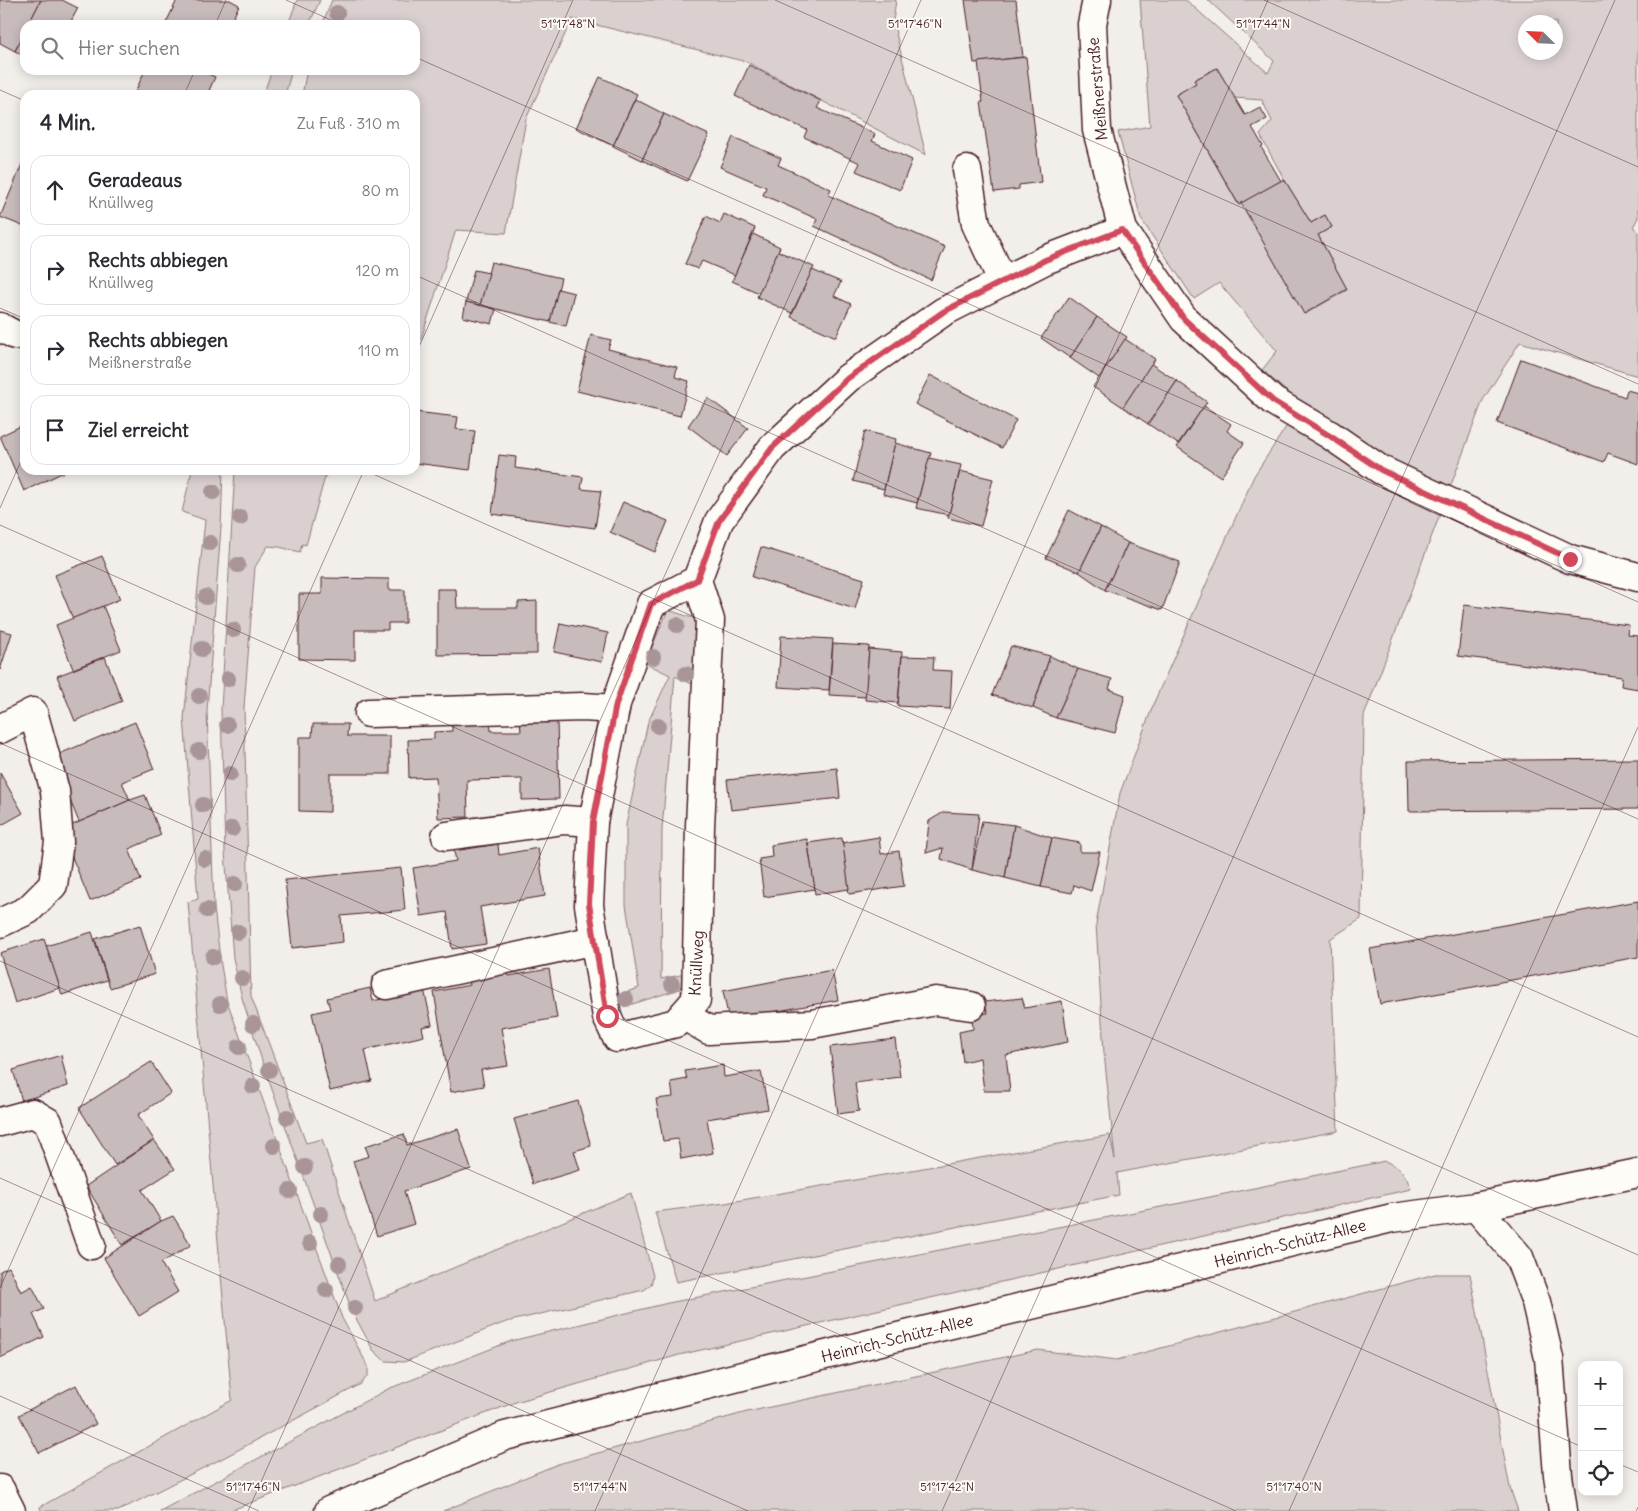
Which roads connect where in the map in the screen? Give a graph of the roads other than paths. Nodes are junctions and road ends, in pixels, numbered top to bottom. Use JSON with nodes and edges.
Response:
{"nodes":[{"id":1,"x":1096,"y":0,"type":"edge"},
{"id":2,"x":967,"y":170,"type":"dead end"},
{"id":3,"x":1122,"y":230,"type":"junction"},
{"id":4,"x":1003,"y":282,"type":"junction"},
{"id":5,"x":1638,"y":577,"type":"edge"},
{"id":6,"x":697,"y":580,"type":"junction"},
{"id":7,"x":615,"y":709,"type":"junction"},
{"id":8,"x":369,"y":714,"type":"dead end"},
{"id":9,"x":0,"y":729,"type":"edge"},
{"id":10,"x":593,"y":822,"type":"junction"},
{"id":11,"x":446,"y":836,"type":"dead end"},
{"id":12,"x":0,"y":923,"type":"edge"},
{"id":13,"x":595,"y":940,"type":"junction"},
{"id":14,"x":386,"y":985,"type":"dead end"},
{"id":15,"x":971,"y":1006,"type":"dead end"},
{"id":16,"x":683,"y":1016,"type":"junction"},
{"id":17,"x":0,"y":1122,"type":"edge"},
{"id":18,"x":1638,"y":1173,"type":"edge"},
{"id":19,"x":1476,"y":1207,"type":"junction"},
{"id":20,"x":91,"y":1245,"type":"dead end"},
{"id":21,"x":0,"y":1489,"type":"edge"},
{"id":22,"x":11,"y":1511,"type":"edge"},
{"id":23,"x":330,"y":1511,"type":"edge"},
{"id":24,"x":1563,"y":1511,"type":"edge"}],
"edges":[{"from":1,"to":3,"type":"street","name":"Meißnerstraße"},
{"from":2,"to":4,"type":"street"},
{"from":3,"to":4,"type":"street"},
{"from":3,"to":5,"type":"street","name":"Meißnerstraße"},
{"from":4,"to":6,"type":"street"},
{"from":6,"to":7,"type":"street","name":"Knüllweg"},
{"from":6,"to":16,"type":"street","name":"Knüllweg"},
{"from":7,"to":8,"type":"street"},
{"from":7,"to":10,"type":"street","name":"Knüllweg"},
{"from":9,"to":12,"type":"street"},
{"from":10,"to":11,"type":"street"},
{"from":10,"to":13,"type":"street","name":"Knüllweg"},
{"from":13,"to":14,"type":"street"},
{"from":13,"to":16,"type":"street","name":"Knüllweg"},
{"from":15,"to":16,"type":"street"},
{"from":17,"to":20,"type":"street"},
{"from":18,"to":19,"type":"street","name":"Heinrich-Schütz-Allee"},
{"from":19,"to":23,"type":"street","name":"Heinrich-Schütz-Allee"},
{"from":19,"to":24,"type":"street"},
{"from":21,"to":22,"type":"street"}]}
